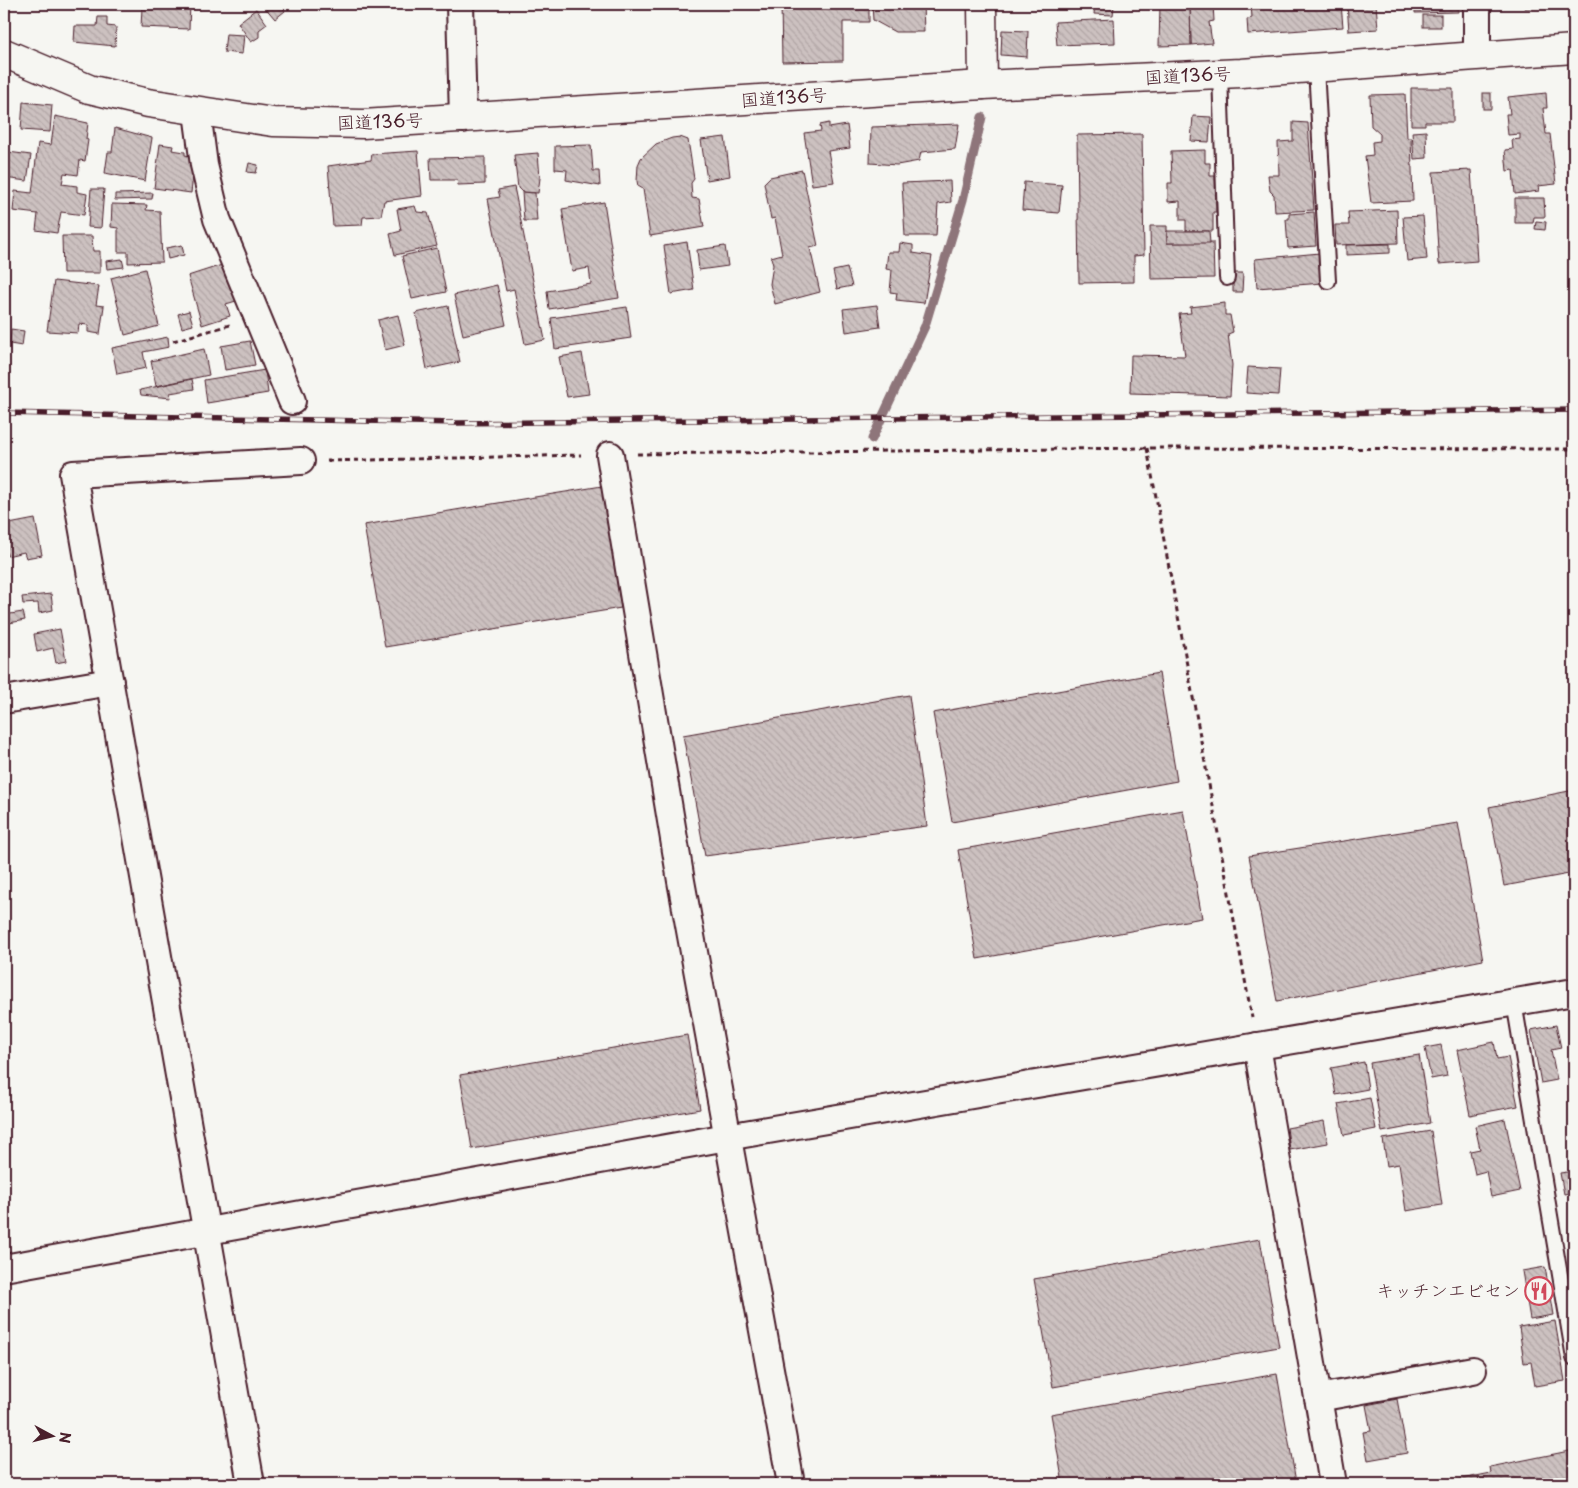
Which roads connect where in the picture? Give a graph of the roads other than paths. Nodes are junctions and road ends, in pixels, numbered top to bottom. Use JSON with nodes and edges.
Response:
{"nodes":[{"id":1,"x":460,"y":4,"type":"edge"},
{"id":2,"x":982,"y":4,"type":"edge"},
{"id":3,"x":1477,"y":4,"type":"edge"},
{"id":4,"x":1574,"y":49,"type":"edge"},
{"id":5,"x":4,"y":53,"type":"edge"},
{"id":6,"x":1477,"y":56,"type":"junction"},
{"id":7,"x":1316,"y":68,"type":"junction"},
{"id":8,"x":1220,"y":74,"type":"junction"},
{"id":9,"x":983,"y":85,"type":"junction"},
{"id":10,"x":197,"y":112,"type":"junction"},
{"id":11,"x":463,"y":119,"type":"junction"},
{"id":12,"x":1227,"y":278,"type":"dead end"},
{"id":13,"x":1328,"y":281,"type":"dead end"},
{"id":14,"x":292,"y":402,"type":"dead end"},
{"id":15,"x":610,"y":455,"type":"road end"},
{"id":16,"x":301,"y":461,"type":"road end"},
{"id":17,"x":110,"y":682,"type":"junction"},
{"id":18,"x":4,"y":700,"type":"edge"},
{"id":19,"x":1574,"y":992,"type":"edge"},
{"id":20,"x":1514,"y":1002,"type":"junction"},
{"id":21,"x":1257,"y":1046,"type":"junction"},
{"id":22,"x":727,"y":1137,"type":"junction"},
{"id":23,"x":207,"y":1232,"type":"junction"},
{"id":24,"x":4,"y":1268,"type":"edge"},
{"id":25,"x":1574,"y":1358,"type":"edge"},
{"id":26,"x":1473,"y":1370,"type":"dead end"},
{"id":27,"x":1318,"y":1398,"type":"junction"},
{"id":28,"x":251,"y":1484,"type":"edge"},
{"id":29,"x":791,"y":1484,"type":"edge"},
{"id":30,"x":1333,"y":1484,"type":"edge"}],
"edges":[{"from":1,"to":11,"type":"street"},
{"from":2,"to":9,"type":"main road"},
{"from":3,"to":6,"type":"street"},
{"from":4,"to":6,"type":"main road","name":"国道136号"},
{"from":5,"to":10,"type":"main road","name":"国道136号"},
{"from":6,"to":7,"type":"main road","name":"国道136号"},
{"from":7,"to":8,"type":"main road","name":"国道136号"},
{"from":7,"to":13,"type":"lane"},
{"from":8,"to":9,"type":"main road","name":"国道136号"},
{"from":8,"to":12,"type":"lane"},
{"from":9,"to":11,"type":"main road","name":"国道136号"},
{"from":10,"to":11,"type":"main road","name":"国道136号"},
{"from":10,"to":14,"type":"street"},
{"from":15,"to":22,"type":"street"},
{"from":16,"to":17,"type":"street"},
{"from":17,"to":18,"type":"street"},
{"from":17,"to":23,"type":"street"},
{"from":19,"to":20,"type":"street"},
{"from":20,"to":21,"type":"street"},
{"from":20,"to":25,"type":"lane"},
{"from":21,"to":22,"type":"street"},
{"from":21,"to":27,"type":"street"},
{"from":22,"to":23,"type":"street"},
{"from":22,"to":29,"type":"street"},
{"from":23,"to":24,"type":"street"},
{"from":23,"to":28,"type":"street"},
{"from":26,"to":27,"type":"street"},
{"from":27,"to":30,"type":"street"}]}
